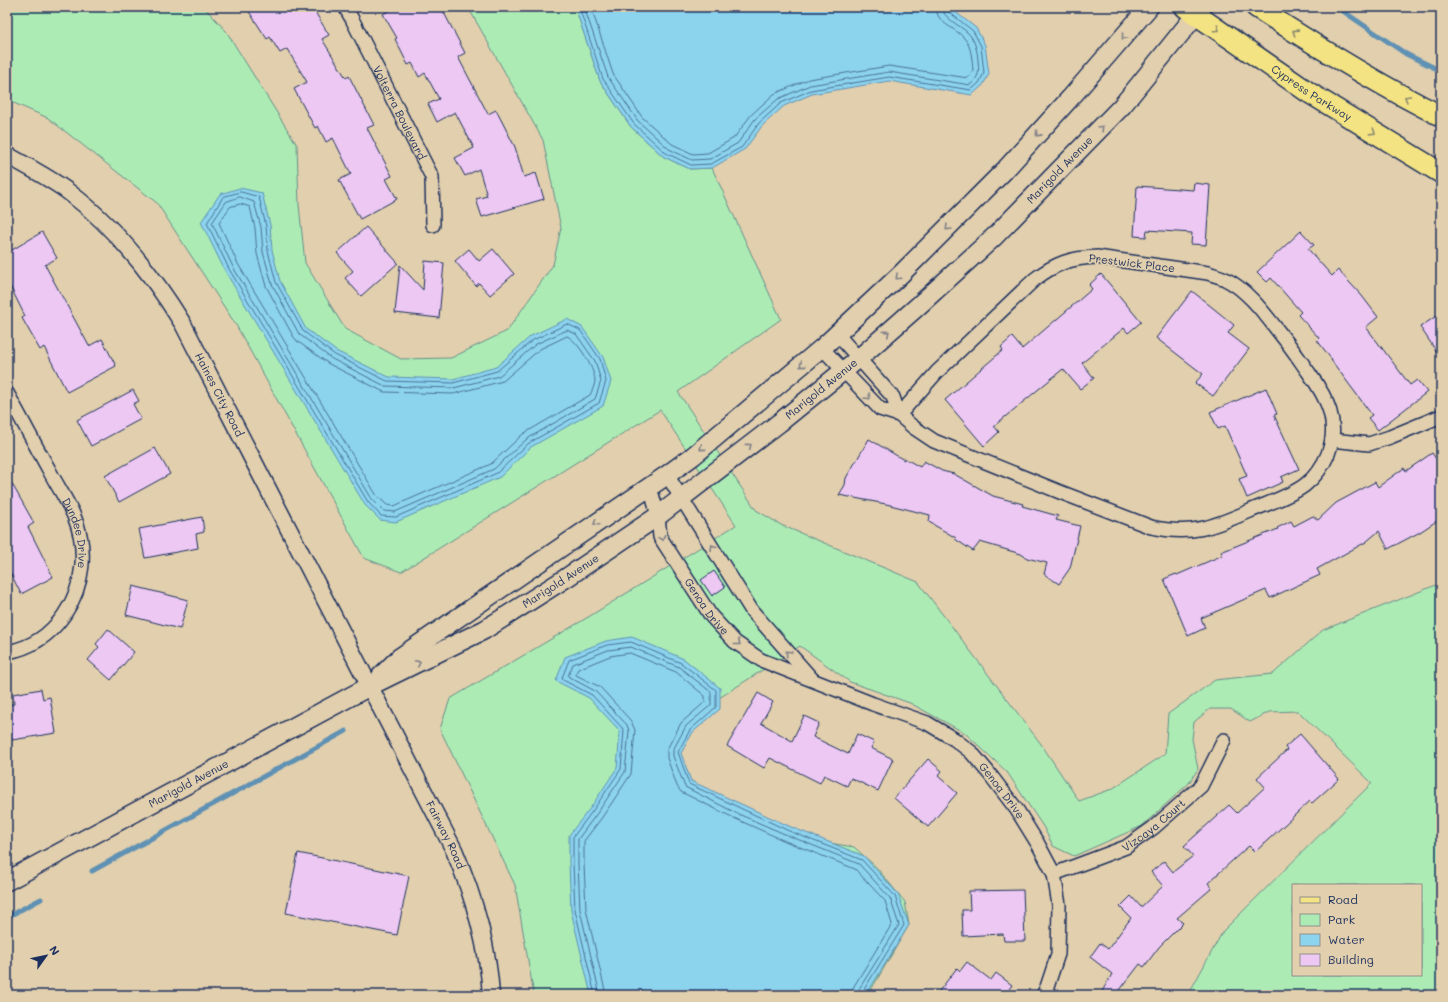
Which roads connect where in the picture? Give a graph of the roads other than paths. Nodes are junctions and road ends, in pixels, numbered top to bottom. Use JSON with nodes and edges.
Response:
{"nodes":[{"id":1,"x":345,"y":7,"type":"edge"},
{"id":2,"x":1149,"y":7,"type":"edge"},
{"id":3,"x":1256,"y":7,"type":"edge"},
{"id":4,"x":1195,"y":10,"type":"edge"},
{"id":5,"x":1441,"y":116,"type":"edge"},
{"id":6,"x":7,"y":155,"type":"edge"},
{"id":7,"x":1441,"y":173,"type":"edge"},
{"id":8,"x":433,"y":225,"type":"dead end"},
{"id":9,"x":837,"y":334,"type":"junction"},
{"id":10,"x":822,"y":348,"type":"junction"},
{"id":11,"x":858,"y":359,"type":"junction"},
{"id":12,"x":843,"y":371,"type":"junction"},
{"id":13,"x":7,"y":393,"type":"edge"},
{"id":14,"x":899,"y":415,"type":"junction"},
{"id":15,"x":1441,"y":416,"type":"edge"},
{"id":16,"x":1332,"y":440,"type":"junction"},
{"id":17,"x":667,"y":475,"type":"junction"},
{"id":18,"x":650,"y":487,"type":"junction"},
{"id":19,"x":682,"y":498,"type":"junction"},
{"id":20,"x":658,"y":516,"type":"junction"},
{"id":21,"x":7,"y":652,"type":"edge"},
{"id":22,"x":815,"y":681,"type":"junction"},
{"id":23,"x":370,"y":686,"type":"junction"},
{"id":24,"x":1224,"y":740,"type":"dead end"},
{"id":25,"x":1054,"y":874,"type":"junction"},
{"id":26,"x":7,"y":881,"type":"edge"},
{"id":27,"x":491,"y":995,"type":"edge"},
{"id":28,"x":1043,"y":995,"type":"edge"}],
"edges":[{"from":1,"to":8,"type":"street","name":"Volterra Boulevard"},
{"from":2,"to":9,"type":"main road","name":"Marigold Avenue","one_way":true},
{"from":5,"to":3,"type":"main road","one_way":true},
{"from":4,"to":7,"type":"main road","name":"Cypress Parkway","one_way":true},
{"from":11,"to":4,"type":"main road","name":"Marigold Avenue","one_way":true},
{"from":6,"to":23,"type":"street","name":"Haines City Road"},
{"from":9,"to":10,"type":"main road","name":"Marigold Avenue"},
{"from":9,"to":11,"type":"street"},
{"from":10,"to":12,"type":"street","name":"Prestwick Place"},
{"from":10,"to":17,"type":"main road","name":"Marigold Avenue","one_way":true},
{"from":11,"to":12,"type":"main road","name":"Marigold Avenue"},
{"from":11,"to":14,"type":"street"},
{"from":12,"to":14,"type":"street","name":"Prestwick Place","one_way":true},
{"from":19,"to":12,"type":"main road","name":"Marigold Avenue","one_way":true},
{"from":13,"to":21,"type":"street","name":"Dundee Drive"},
{"from":14,"to":16,"type":"street","name":"Prestwick Place"},
{"from":14,"to":16,"type":"street","name":"Prestwick Place"},
{"from":15,"to":16,"type":"street"},
{"from":17,"to":18,"type":"main road","name":"Marigold Avenue"},
{"from":17,"to":19,"type":"street","name":"Genoa Drive"},
{"from":18,"to":20,"type":"street","name":"Genoa Drive"},
{"from":18,"to":23,"type":"main road","name":"Marigold Avenue","one_way":true},
{"from":19,"to":20,"type":"main road","name":"Marigold Avenue"},
{"from":22,"to":19,"type":"street","name":"Genoa Drive","one_way":true},
{"from":20,"to":22,"type":"street","name":"Genoa Drive","one_way":true},
{"from":23,"to":20,"type":"main road","name":"Marigold Avenue","one_way":true},
{"from":22,"to":25,"type":"street","name":"Genoa Drive"},
{"from":23,"to":26,"type":"main road","name":"Marigold Avenue"},
{"from":23,"to":27,"type":"street","name":"Fairway Road"},
{"from":24,"to":25,"type":"street","name":"Vizcaya Court"},
{"from":25,"to":28,"type":"street","name":"Genoa Drive"}]}
